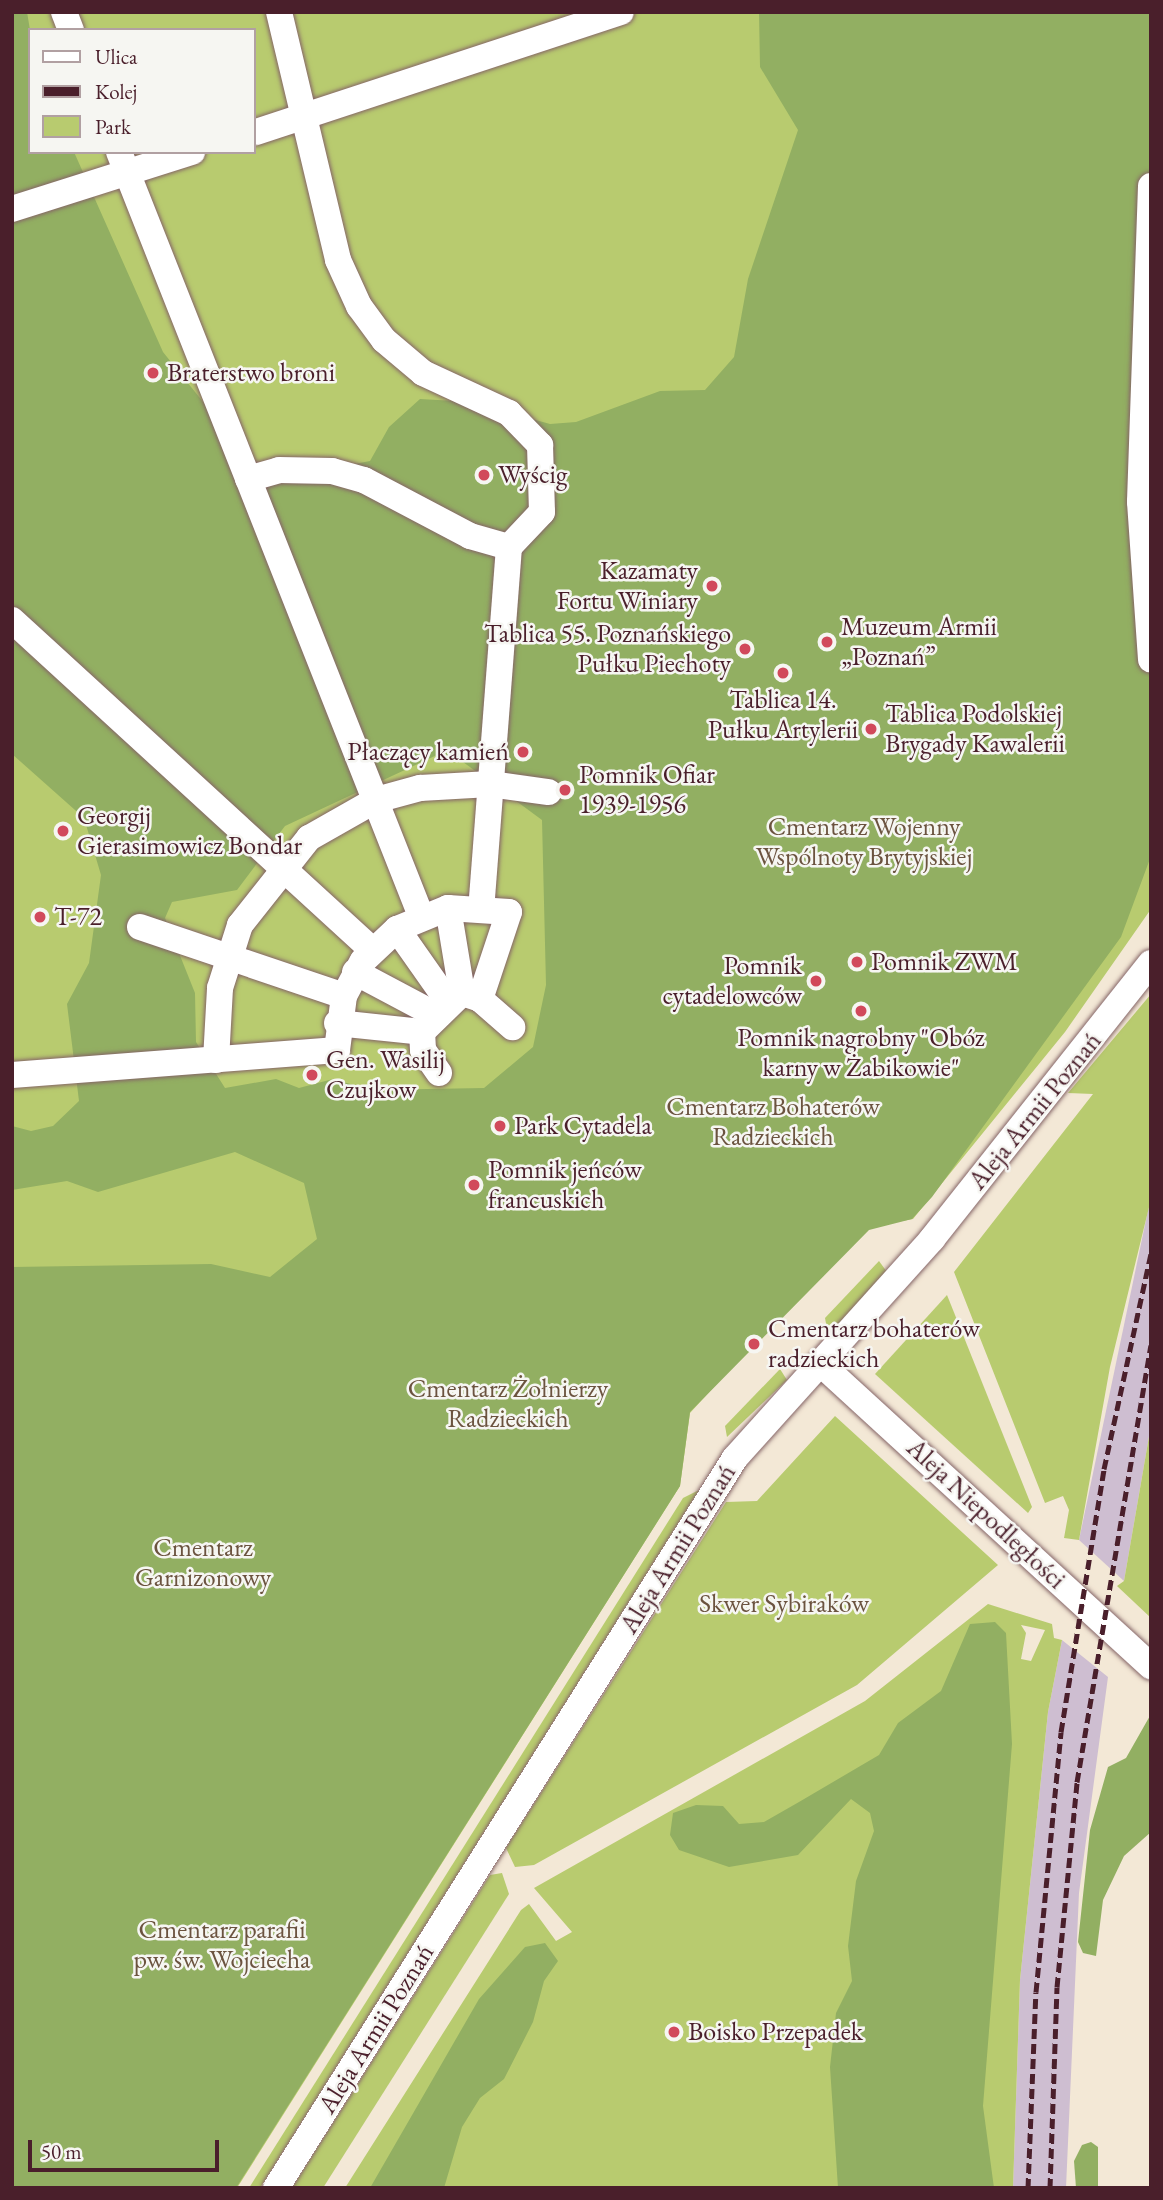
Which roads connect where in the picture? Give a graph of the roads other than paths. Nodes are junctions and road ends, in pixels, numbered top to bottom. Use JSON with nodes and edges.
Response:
{"nodes":[{"id":1,"x":279,"y":12,"type":"edge"},
{"id":2,"x":621,"y":12,"type":"edge"},
{"id":3,"x":300,"y":117,"type":"junction"},
{"id":4,"x":256,"y":132,"type":"dead end"},
{"id":5,"x":178,"y":154,"type":"edge"},
{"id":6,"x":123,"y":162,"type":"edge"},
{"id":7,"x":1151,"y":186,"type":"edge"},
{"id":8,"x":12,"y":209,"type":"edge"},
{"id":9,"x":248,"y":479,"type":"junction"},
{"id":10,"x":509,"y":547,"type":"junction"},
{"id":11,"x":12,"y":620,"type":"edge"},
{"id":12,"x":1151,"y":660,"type":"edge"},
{"id":13,"x":490,"y":784,"type":"junction"},
{"id":14,"x":548,"y":792,"type":"dead end"},
{"id":15,"x":376,"y":800,"type":"junction"},
{"id":16,"x":280,"y":867,"type":"junction"},
{"id":17,"x":481,"y":907,"type":"junction"},
{"id":18,"x":449,"y":908,"type":"junction"},
{"id":19,"x":421,"y":916,"type":"junction"},
{"id":20,"x":140,"y":927,"type":"dead end"},
{"id":21,"x":397,"y":929,"type":"junction"},
{"id":22,"x":372,"y":950,"type":"junction"},
{"id":23,"x":227,"y":956,"type":"junction"},
{"id":24,"x":1151,"y":963,"type":"edge"},
{"id":25,"x":355,"y":972,"type":"junction"},
{"id":26,"x":344,"y":996,"type":"junction"},
{"id":27,"x":449,"y":1008,"type":"junction"},
{"id":28,"x":337,"y":1023,"type":"junction"},
{"id":29,"x":512,"y":1027,"type":"dead end"},
{"id":30,"x":216,"y":1060,"type":"junction"},
{"id":31,"x":439,"y":1073,"type":"dead end"},
{"id":32,"x":12,"y":1075,"type":"edge"},
{"id":33,"x":820,"y":1363,"type":"junction"},
{"id":34,"x":1151,"y":1666,"type":"edge"},
{"id":35,"x":276,"y":2188,"type":"edge"}],
"edges":[{"from":1,"to":3,"type":"street"},
{"from":2,"to":3,"type":"street"},
{"from":3,"to":4,"type":"street"},
{"from":3,"to":10,"type":"street"},
{"from":5,"to":6,"type":"street"},
{"from":6,"to":8,"type":"street"},
{"from":6,"to":9,"type":"street"},
{"from":7,"to":12,"type":"street"},
{"from":9,"to":10,"type":"street"},
{"from":9,"to":15,"type":"street"},
{"from":10,"to":13,"type":"street"},
{"from":11,"to":16,"type":"street"},
{"from":13,"to":14,"type":"street"},
{"from":13,"to":15,"type":"street"},
{"from":13,"to":17,"type":"street"},
{"from":15,"to":16,"type":"street"},
{"from":15,"to":19,"type":"street"},
{"from":16,"to":22,"type":"street"},
{"from":16,"to":23,"type":"street"},
{"from":17,"to":18,"type":"street"},
{"from":17,"to":27,"type":"street"},
{"from":18,"to":19,"type":"street"},
{"from":18,"to":27,"type":"street"},
{"from":19,"to":21,"type":"street"},
{"from":20,"to":23,"type":"street"},
{"from":21,"to":22,"type":"street"},
{"from":21,"to":27,"type":"street"},
{"from":22,"to":25,"type":"street"},
{"from":23,"to":26,"type":"street"},
{"from":23,"to":30,"type":"street"},
{"from":24,"to":33,"type":"street","name":"Aleja Armii Poznań"},
{"from":25,"to":26,"type":"street"},
{"from":25,"to":27,"type":"street"},
{"from":26,"to":28,"type":"street"},
{"from":27,"to":28,"type":"street"},
{"from":27,"to":29,"type":"street"},
{"from":27,"to":31,"type":"street"},
{"from":28,"to":30,"type":"street"},
{"from":30,"to":32,"type":"street"},
{"from":33,"to":34,"type":"street","name":"Aleja Niepodległości"},
{"from":33,"to":35,"type":"street","name":"Aleja Armii Poznań"}]}
